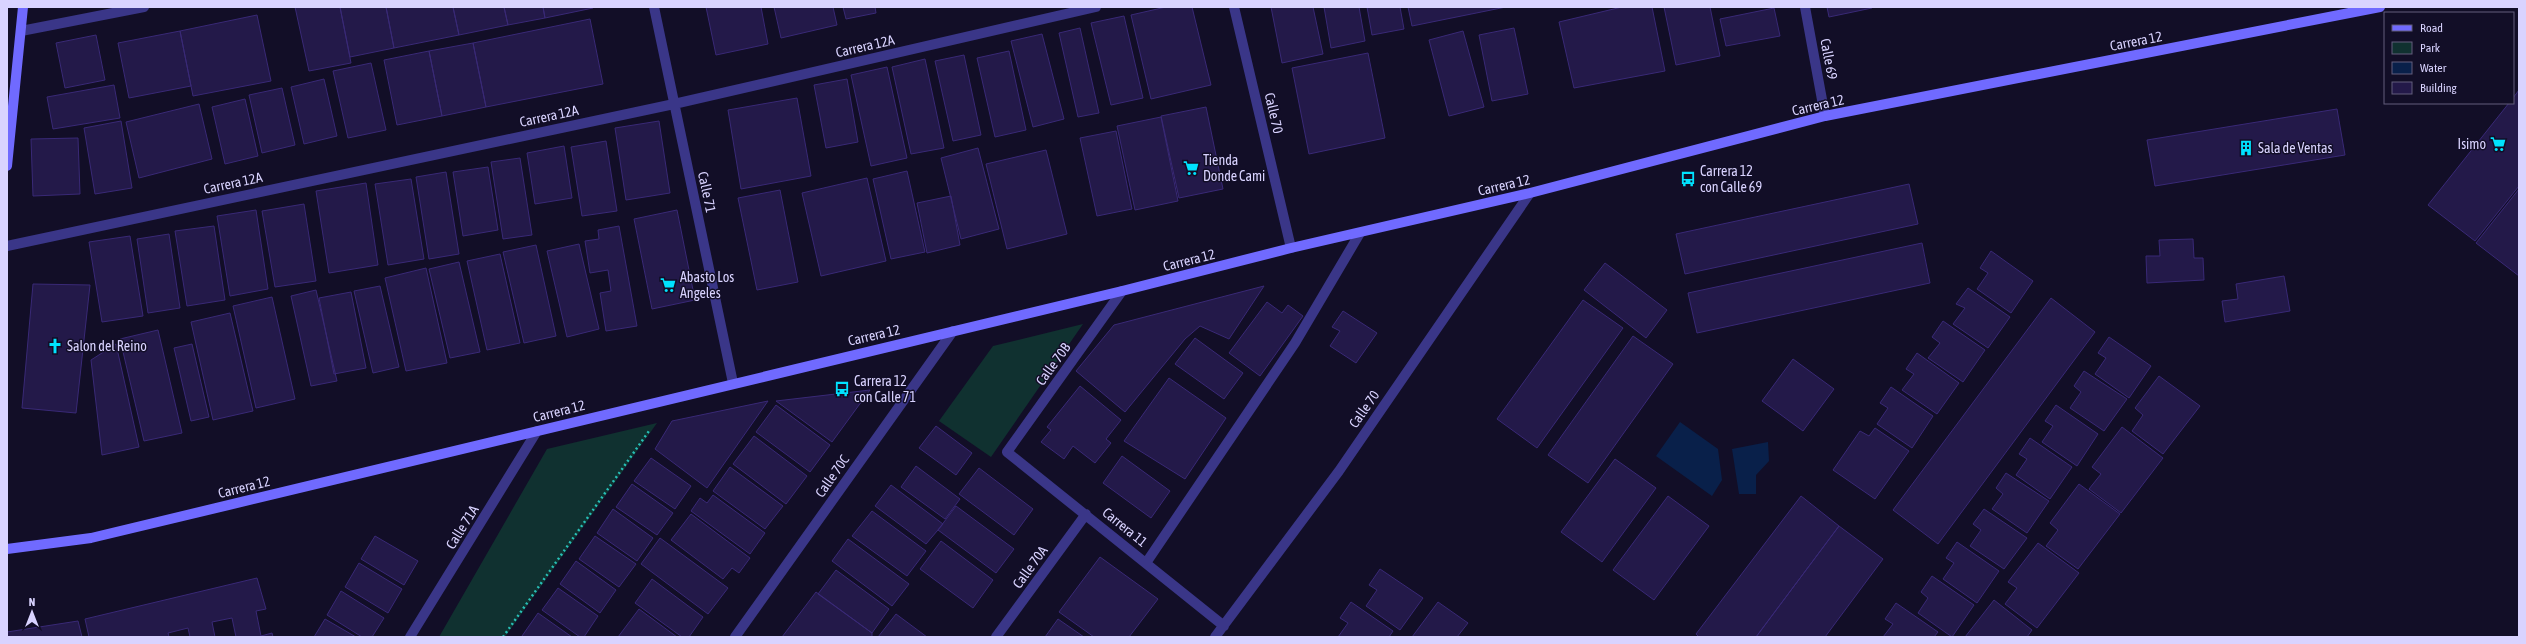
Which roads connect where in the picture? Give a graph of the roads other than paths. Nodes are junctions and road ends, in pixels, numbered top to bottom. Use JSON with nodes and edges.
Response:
{"nodes":[{"id":1,"x":23,"y":7,"type":"edge"},
{"id":2,"x":144,"y":7,"type":"edge"},
{"id":3,"x":654,"y":7,"type":"edge"},
{"id":4,"x":1096,"y":7,"type":"edge"},
{"id":5,"x":1234,"y":7,"type":"edge"},
{"id":6,"x":1805,"y":7,"type":"edge"},
{"id":7,"x":2380,"y":7,"type":"edge"},
{"id":8,"x":21,"y":31,"type":"junction"},
{"id":9,"x":674,"y":104,"type":"junction"},
{"id":10,"x":1825,"y":116,"type":"junction"},
{"id":11,"x":7,"y":164,"type":"edge"},
{"id":12,"x":1530,"y":193,"type":"junction"},
{"id":13,"x":1360,"y":233,"type":"junction"},
{"id":14,"x":7,"y":246,"type":"edge"},
{"id":15,"x":1291,"y":248,"type":"junction"},
{"id":16,"x":1122,"y":291,"type":"junction"},
{"id":17,"x":953,"y":331,"type":"junction"},
{"id":18,"x":733,"y":383,"type":"junction"},
{"id":19,"x":537,"y":431,"type":"junction"},
{"id":20,"x":1007,"y":452,"type":"joint"},
{"id":21,"x":1086,"y":514,"type":"junction"},
{"id":22,"x":7,"y":549,"type":"edge"},
{"id":23,"x":1146,"y":563,"type":"junction"},
{"id":24,"x":1224,"y":626,"type":"junction"},
{"id":25,"x":410,"y":637,"type":"edge"},
{"id":26,"x":735,"y":637,"type":"edge"},
{"id":27,"x":996,"y":637,"type":"edge"},
{"id":28,"x":1215,"y":637,"type":"edge"}],
"edges":[{"from":1,"to":8,"type":"main road"},
{"from":2,"to":8,"type":"street"},
{"from":3,"to":9,"type":"street","name":"Calle 71"},
{"from":4,"to":9,"type":"street","name":"Carrera 12A"},
{"from":5,"to":15,"type":"street","name":"Calle 70"},
{"from":6,"to":10,"type":"street","name":"Calle 69"},
{"from":7,"to":10,"type":"main road","name":"Carrera 12"},
{"from":8,"to":11,"type":"main road"},
{"from":9,"to":14,"type":"street","name":"Carrera 12A"},
{"from":9,"to":18,"type":"street","name":"Calle 71"},
{"from":10,"to":12,"type":"main road","name":"Carrera 12"},
{"from":12,"to":13,"type":"main road","name":"Carrera 12"},
{"from":12,"to":24,"type":"street","name":"Calle 70"},
{"from":13,"to":15,"type":"main road","name":"Carrera 12"},
{"from":13,"to":23,"type":"street"},
{"from":15,"to":16,"type":"main road","name":"Carrera 12"},
{"from":16,"to":17,"type":"main road","name":"Carrera 12"},
{"from":16,"to":20,"type":"street","name":"Calle 70B"},
{"from":17,"to":18,"type":"main road","name":"Carrera 12"},
{"from":17,"to":26,"type":"street","name":"Calle 70C"},
{"from":18,"to":19,"type":"main road","name":"Carrera 12"},
{"from":19,"to":22,"type":"main road","name":"Carrera 12"},
{"from":19,"to":25,"type":"street","name":"Calle 71A"},
{"from":20,"to":21,"type":"street","name":"Carrera 11"},
{"from":21,"to":23,"type":"street","name":"Carrera 11"},
{"from":21,"to":27,"type":"street","name":"Calle 70A"},
{"from":23,"to":24,"type":"street","name":"Carrera 11"},
{"from":24,"to":28,"type":"street","name":"Calle 70"}]}
